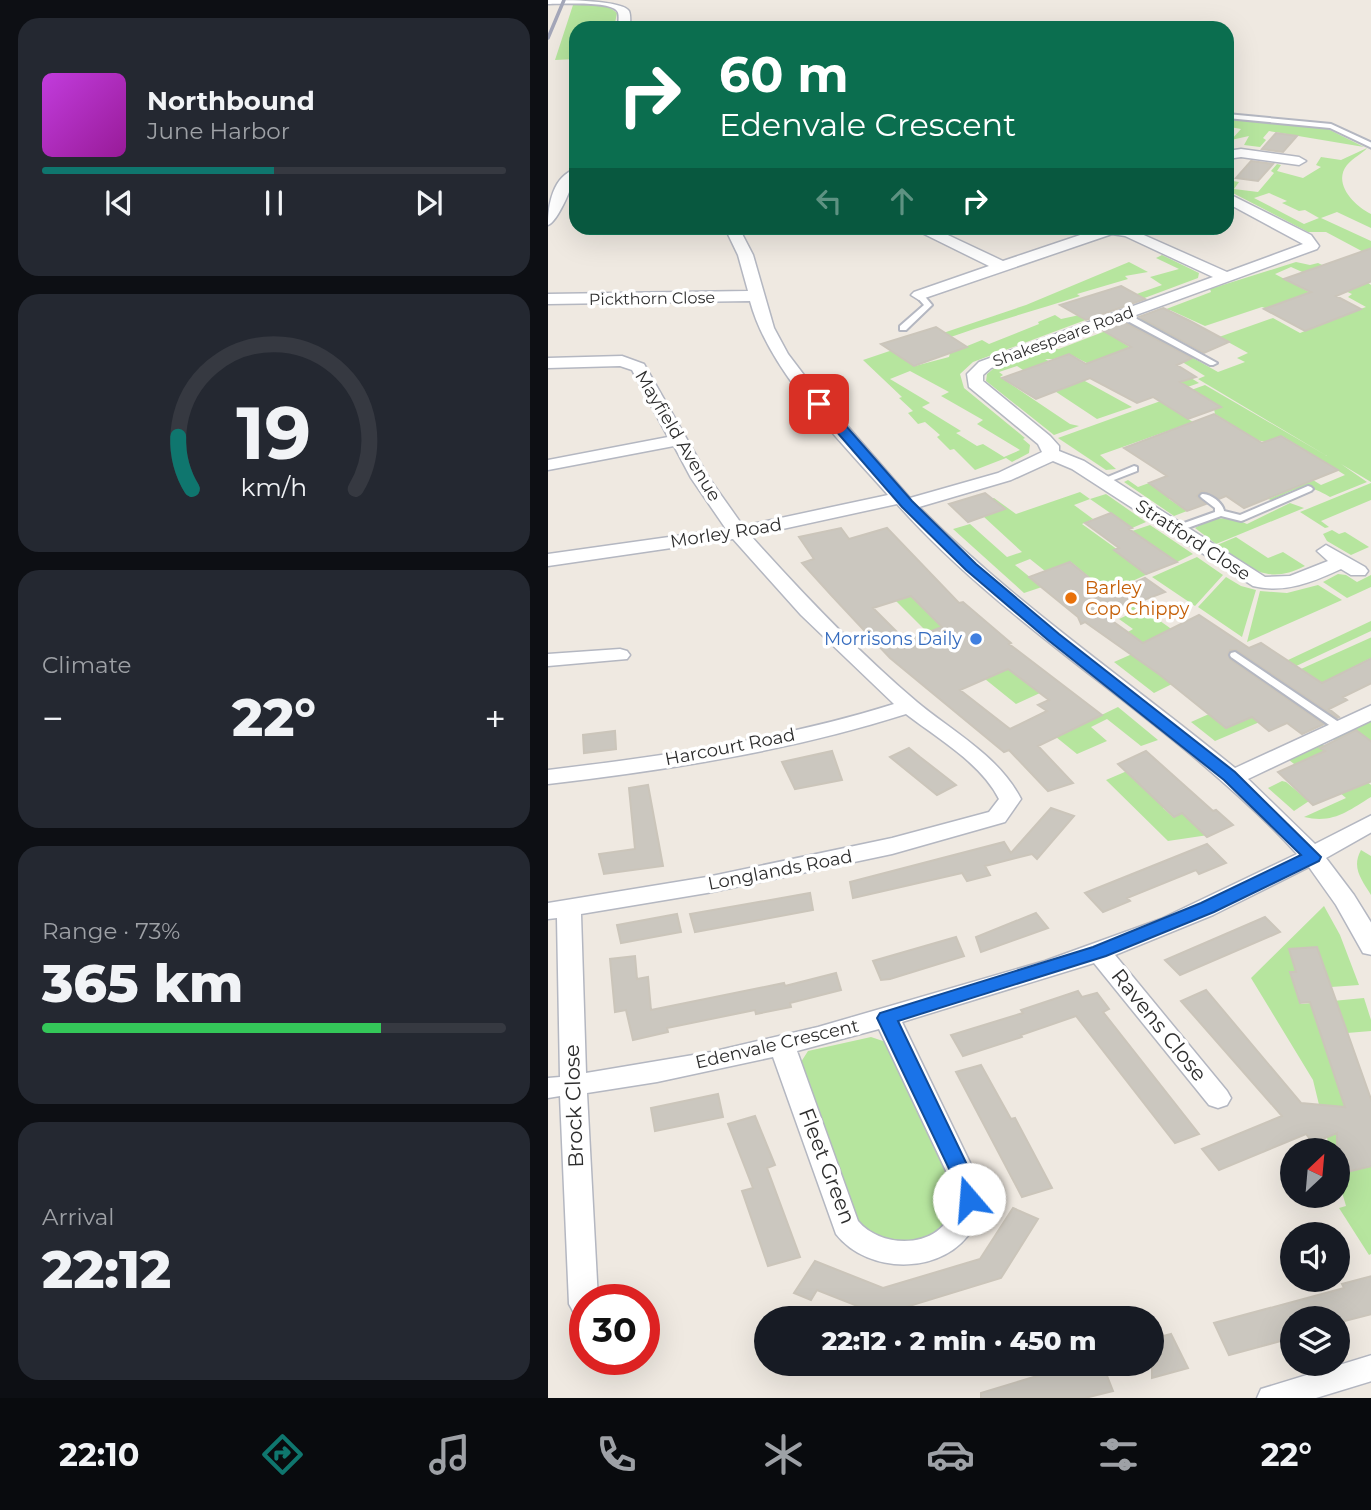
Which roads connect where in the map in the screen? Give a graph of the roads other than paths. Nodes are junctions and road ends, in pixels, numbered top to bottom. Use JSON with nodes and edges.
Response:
{"nodes":[{"id":1,"x":593,"y":0,"type":"edge"},
{"id":2,"x":548,"y":1,"type":"edge"},
{"id":3,"x":624,"y":21,"type":"edge"},
{"id":4,"x":1234,"y":117,"type":"edge"},
{"id":5,"x":1371,"y":146,"type":"edge"},
{"id":6,"x":1234,"y":154,"type":"edge"},
{"id":7,"x":1299,"y":161,"type":"dead end"},
{"id":8,"x":569,"y":178,"type":"edge"},
{"id":9,"x":1234,"y":201,"type":"edge"},
{"id":10,"x":548,"y":221,"type":"edge"},
{"id":11,"x":736,"y":235,"type":"edge"},
{"id":12,"x":937,"y":235,"type":"edge"},
{"id":13,"x":1090,"y":235,"type":"edge"},
{"id":14,"x":1134,"y":235,"type":"edge"},
{"id":15,"x":1001,"y":266,"type":"junction"},
{"id":16,"x":1226,"y":277,"type":"junction"},
{"id":17,"x":919,"y":295,"type":"joint"},
{"id":18,"x":756,"y":296,"type":"junction"},
{"id":19,"x":548,"y":299,"type":"edge"},
{"id":20,"x":1123,"y":315,"type":"junction"},
{"id":21,"x":903,"y":328,"type":"dead end"},
{"id":22,"x":548,"y":363,"type":"edge"},
{"id":23,"x":1213,"y":363,"type":"dead end"},
{"id":24,"x":679,"y":440,"type":"junction"},
{"id":25,"x":1051,"y":454,"type":"junction"},
{"id":26,"x":548,"y":465,"type":"edge"},
{"id":27,"x":1134,"y":470,"type":"dead end"},
{"id":28,"x":1103,"y":481,"type":"junction"},
{"id":29,"x":1308,"y":489,"type":"dead end"},
{"id":30,"x":1205,"y":496,"type":"dead end"},
{"id":31,"x":904,"y":501,"type":"junction"},
{"id":32,"x":1221,"y":513,"type":"junction"},
{"id":33,"x":1176,"y":529,"type":"junction"},
{"id":34,"x":738,"y":533,"type":"junction"},
{"id":35,"x":1326,"y":551,"type":"dead end"},
{"id":36,"x":548,"y":560,"type":"edge"},
{"id":37,"x":620,"y":655,"type":"dead end"},
{"id":38,"x":1235,"y":655,"type":"dead end"},
{"id":39,"x":548,"y":660,"type":"edge"},
{"id":40,"x":909,"y":706,"type":"junction"},
{"id":41,"x":1371,"y":711,"type":"edge"},
{"id":42,"x":1339,"y":727,"type":"junction"},
{"id":43,"x":548,"y":777,"type":"edge"},
{"id":44,"x":1232,"y":778,"type":"junction"},
{"id":45,"x":1005,"y":808,"type":"joint"},
{"id":46,"x":1371,"y":822,"type":"edge"},
{"id":47,"x":1312,"y":857,"type":"junction"},
{"id":48,"x":558,"y":909,"type":"edge"},
{"id":49,"x":1371,"y":947,"type":"edge"},
{"id":50,"x":1099,"y":952,"type":"junction"},
{"id":51,"x":887,"y":1018,"type":"junction"},
{"id":52,"x":782,"y":1045,"type":"junction"},
{"id":53,"x":560,"y":1086,"type":"edge"},
{"id":54,"x":1218,"y":1098,"type":"dead end"},
{"id":55,"x":582,"y":1284,"type":"edge"},
{"id":56,"x":1371,"y":1368,"type":"edge"},
{"id":57,"x":1272,"y":1398,"type":"edge"}],
"edges":[{"from":1,"to":2,"type":"street"},
{"from":1,"to":3,"type":"street"},
{"from":4,"to":5,"type":"lane"},
{"from":6,"to":7,"type":"street"},
{"from":8,"to":10,"type":"street"},
{"from":9,"to":16,"type":"street","name":"Shakespeare Road"},
{"from":11,"to":18,"type":"street"},
{"from":12,"to":15,"type":"street"},
{"from":13,"to":15,"type":"street"},
{"from":14,"to":16,"type":"street"},
{"from":15,"to":17,"type":"street"},
{"from":16,"to":20,"type":"street","name":"Shakespeare Road"},
{"from":17,"to":21,"type":"lane"},
{"from":18,"to":19,"type":"street","name":"Pickthorn Close"},
{"from":18,"to":31,"type":"street"},
{"from":20,"to":23,"type":"lane"},
{"from":20,"to":25,"type":"street","name":"Shakespeare Road"},
{"from":22,"to":24,"type":"street","name":"Mayfield Avenue"},
{"from":24,"to":26,"type":"street"},
{"from":24,"to":34,"type":"street","name":"Mayfield Avenue"},
{"from":25,"to":28,"type":"street","name":"Stratford Close"},
{"from":25,"to":31,"type":"street"},
{"from":27,"to":28,"type":"lane"},
{"from":28,"to":33,"type":"street","name":"Stratford Close"},
{"from":29,"to":32,"type":"lane"},
{"from":30,"to":32,"type":"lane"},
{"from":31,"to":34,"type":"street","name":"Morley Road"},
{"from":31,"to":44,"type":"street"},
{"from":32,"to":33,"type":"lane"},
{"from":33,"to":35,"type":"street","name":"Stratford Close"},
{"from":34,"to":36,"type":"street","name":"Morley Road"},
{"from":34,"to":40,"type":"street","name":"Mayfield Avenue"},
{"from":37,"to":39,"type":"street"},
{"from":38,"to":42,"type":"lane"},
{"from":40,"to":43,"type":"street","name":"Harcourt Road"},
{"from":40,"to":45,"type":"street","name":"Mayfield Avenue"},
{"from":41,"to":42,"type":"street"},
{"from":42,"to":44,"type":"street"},
{"from":44,"to":47,"type":"street"},
{"from":45,"to":48,"type":"street","name":"Longlands Road"},
{"from":46,"to":47,"type":"street","name":"Edenvale Crescent"},
{"from":47,"to":49,"type":"street"},
{"from":47,"to":50,"type":"street","name":"Edenvale Crescent"},
{"from":48,"to":53,"type":"street","name":"Brock Close"},
{"from":50,"to":51,"type":"street","name":"Edenvale Crescent"},
{"from":50,"to":54,"type":"street","name":"Ravens Close"},
{"from":51,"to":52,"type":"street","name":"Edenvale Crescent"},
{"from":51,"to":52,"type":"street","name":"Fleet Green"},
{"from":52,"to":53,"type":"street","name":"Edenvale Crescent"},
{"from":53,"to":55,"type":"street","name":"Brock Close"},
{"from":56,"to":57,"type":"street"}]}
